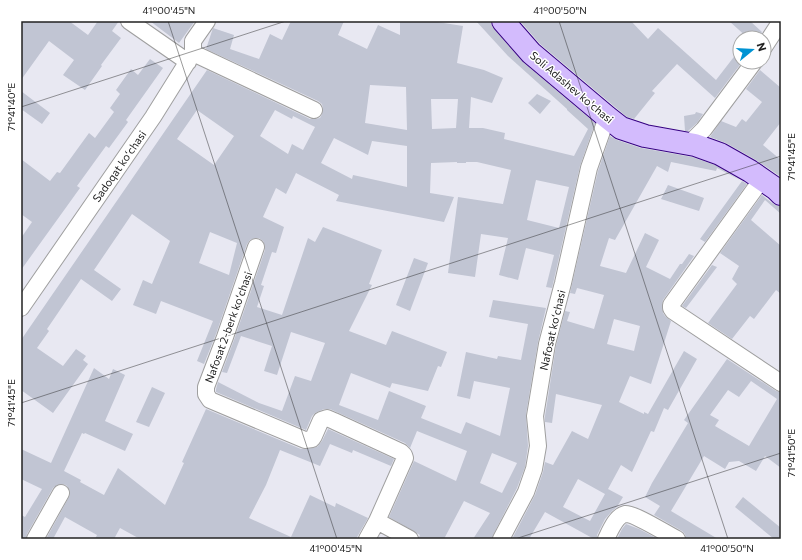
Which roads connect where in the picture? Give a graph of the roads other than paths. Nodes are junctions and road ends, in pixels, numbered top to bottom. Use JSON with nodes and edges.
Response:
{"nodes":[{"id":1,"x":128,"y":21,"type":"edge"},
{"id":2,"x":207,"y":21,"type":"edge"},
{"id":3,"x":503,"y":21,"type":"edge"},
{"id":4,"x":781,"y":21,"type":"edge"},
{"id":5,"x":772,"y":35,"type":"edge"},
{"id":6,"x":191,"y":57,"type":"junction"},
{"id":7,"x":748,"y":70,"type":"edge"},
{"id":8,"x":314,"y":110,"type":"dead end"},
{"id":9,"x":607,"y":118,"type":"junction"},
{"id":10,"x":689,"y":144,"type":"junction"},
{"id":11,"x":762,"y":179,"type":"junction"},
{"id":12,"x":781,"y":194,"type":"edge"},
{"id":13,"x":256,"y":247,"type":"dead end"},
{"id":14,"x":21,"y":308,"type":"edge"},
{"id":15,"x":781,"y":383,"type":"edge"},
{"id":16,"x":60,"y":493,"type":"dead end"},
{"id":17,"x":377,"y":521,"type":"junction"},
{"id":18,"x":35,"y":539,"type":"edge"},
{"id":19,"x":367,"y":539,"type":"edge"},
{"id":20,"x":410,"y":539,"type":"edge"},
{"id":21,"x":501,"y":539,"type":"edge"},
{"id":22,"x":606,"y":539,"type":"edge"},
{"id":23,"x":677,"y":539,"type":"edge"}],
"edges":[{"from":1,"to":6,"type":"street"},
{"from":2,"to":6,"type":"street","name":"Sadoqat koʻchasi"},
{"from":3,"to":9,"type":"street","name":"Soli Adashev ko'chasi"},
{"from":4,"to":5,"type":"street"},
{"from":6,"to":8,"type":"street"},
{"from":6,"to":14,"type":"street","name":"Sadoqat koʻchasi"},
{"from":7,"to":10,"type":"street"},
{"from":9,"to":10,"type":"street","name":"Soli Adashev ko'chasi"},
{"from":9,"to":21,"type":"street","name":"Nafosat koʻchasi"},
{"from":10,"to":11,"type":"street","name":"Soli Adashev ko'chasi"},
{"from":11,"to":12,"type":"street","name":"Soli Adashev ko'chasi"},
{"from":11,"to":15,"type":"street"},
{"from":13,"to":17,"type":"street","name":"Nafosat 2-berk koʻchasi"},
{"from":16,"to":18,"type":"street"},
{"from":17,"to":19,"type":"street"},
{"from":17,"to":20,"type":"street"},
{"from":22,"to":23,"type":"street"}]}
